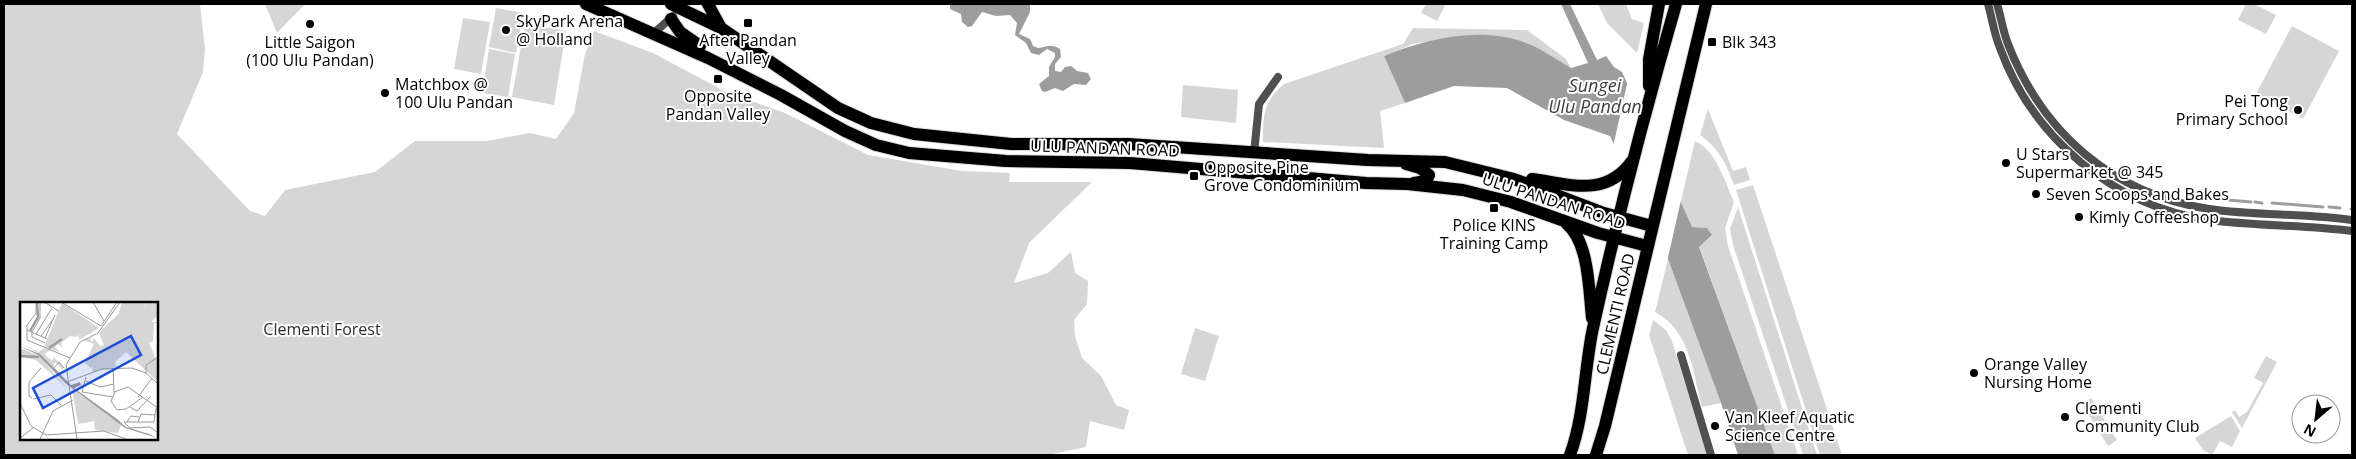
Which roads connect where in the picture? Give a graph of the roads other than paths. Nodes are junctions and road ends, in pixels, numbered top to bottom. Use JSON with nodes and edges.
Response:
{"nodes":[{"id":1,"x":586,"y":4,"type":"edge"},
{"id":2,"x":708,"y":4,"type":"edge"},
{"id":3,"x":1659,"y":4,"type":"edge"},
{"id":4,"x":1676,"y":4,"type":"edge"},
{"id":5,"x":1706,"y":4,"type":"edge"},
{"id":6,"x":1988,"y":4,"type":"edge"},
{"id":7,"x":1997,"y":4,"type":"edge"},
{"id":8,"x":676,"y":5,"type":"edge"},
{"id":9,"x":671,"y":19,"type":"junction"},
{"id":10,"x":721,"y":28,"type":"junction"},
{"id":11,"x":654,"y":33,"type":"junction"},
{"id":12,"x":1278,"y":77,"type":"dead end"},
{"id":13,"x":751,"y":79,"type":"junction"},
{"id":14,"x":1649,"y":104,"type":"junction"},
{"id":15,"x":1254,"y":153,"type":"junction"},
{"id":16,"x":1636,"y":155,"type":"junction"},
{"id":17,"x":1389,"y":160,"type":"junction"},
{"id":18,"x":1514,"y":178,"type":"junction"},
{"id":19,"x":1407,"y":184,"type":"junction"},
{"id":20,"x":1620,"y":217,"type":"junction"},
{"id":21,"x":1563,"y":220,"type":"junction"},
{"id":22,"x":2352,"y":220,"type":"edge"},
{"id":23,"x":1652,"y":226,"type":"junction"},
{"id":24,"x":2352,"y":231,"type":"edge"},
{"id":25,"x":1615,"y":238,"type":"junction"},
{"id":26,"x":1647,"y":246,"type":"junction"},
{"id":27,"x":1593,"y":331,"type":"junction"},
{"id":28,"x":1681,"y":355,"type":"dead end"},
{"id":29,"x":1570,"y":455,"type":"edge"},
{"id":30,"x":1596,"y":455,"type":"edge"},
{"id":31,"x":1711,"y":455,"type":"edge"}],
"edges":[{"from":1,"to":11,"type":"main road","name":"ULU PANDAN ROAD"},
{"from":2,"to":10,"type":"main road"},
{"from":3,"to":14,"type":"main road","name":"CLEMENTI ROAD"},
{"from":4,"to":14,"type":"main road","name":"CLEMENTI ROAD"},
{"from":5,"to":23,"type":"main road","name":"CLEMENTI ROAD"},
{"from":6,"to":24,"type":"street"},
{"from":7,"to":22,"type":"street"},
{"from":8,"to":9,"type":"street"},
{"from":8,"to":10,"type":"main road","name":"ULU PANDAN ROAD"},
{"from":9,"to":11,"type":"street"},
{"from":9,"to":13,"type":"main road"},
{"from":10,"to":15,"type":"main road","name":"ULU PANDAN ROAD"},
{"from":11,"to":13,"type":"main road","name":"ULU PANDAN ROAD"},
{"from":12,"to":15,"type":"street"},
{"from":13,"to":19,"type":"main road","name":"ULU PANDAN ROAD"},
{"from":14,"to":16,"type":"main road","name":"CLEMENTI ROAD"},
{"from":15,"to":17,"type":"main road","name":"ULU PANDAN ROAD"},
{"from":16,"to":18,"type":"main road"},
{"from":16,"to":20,"type":"main road","name":"CLEMENTI ROAD"},
{"from":17,"to":18,"type":"main road","name":"ULU PANDAN ROAD"},
{"from":17,"to":19,"type":"main road"},
{"from":18,"to":20,"type":"main road","name":"ULU PANDAN ROAD"},
{"from":19,"to":21,"type":"main road","name":"ULU PANDAN ROAD"},
{"from":20,"to":23,"type":"main road","name":"ULU PANDAN ROAD"},
{"from":20,"to":25,"type":"main road","name":"CLEMENTI ROAD"},
{"from":21,"to":25,"type":"main road","name":"ULU PANDAN ROAD"},
{"from":21,"to":27,"type":"main road"},
{"from":23,"to":26,"type":"main road","name":"CLEMENTI ROAD"},
{"from":25,"to":26,"type":"main road","name":"ULU PANDAN ROAD"},
{"from":25,"to":27,"type":"main road","name":"CLEMENTI ROAD"},
{"from":26,"to":30,"type":"main road","name":"CLEMENTI ROAD"},
{"from":27,"to":29,"type":"main road","name":"CLEMENTI ROAD"},
{"from":28,"to":31,"type":"street"}]}
